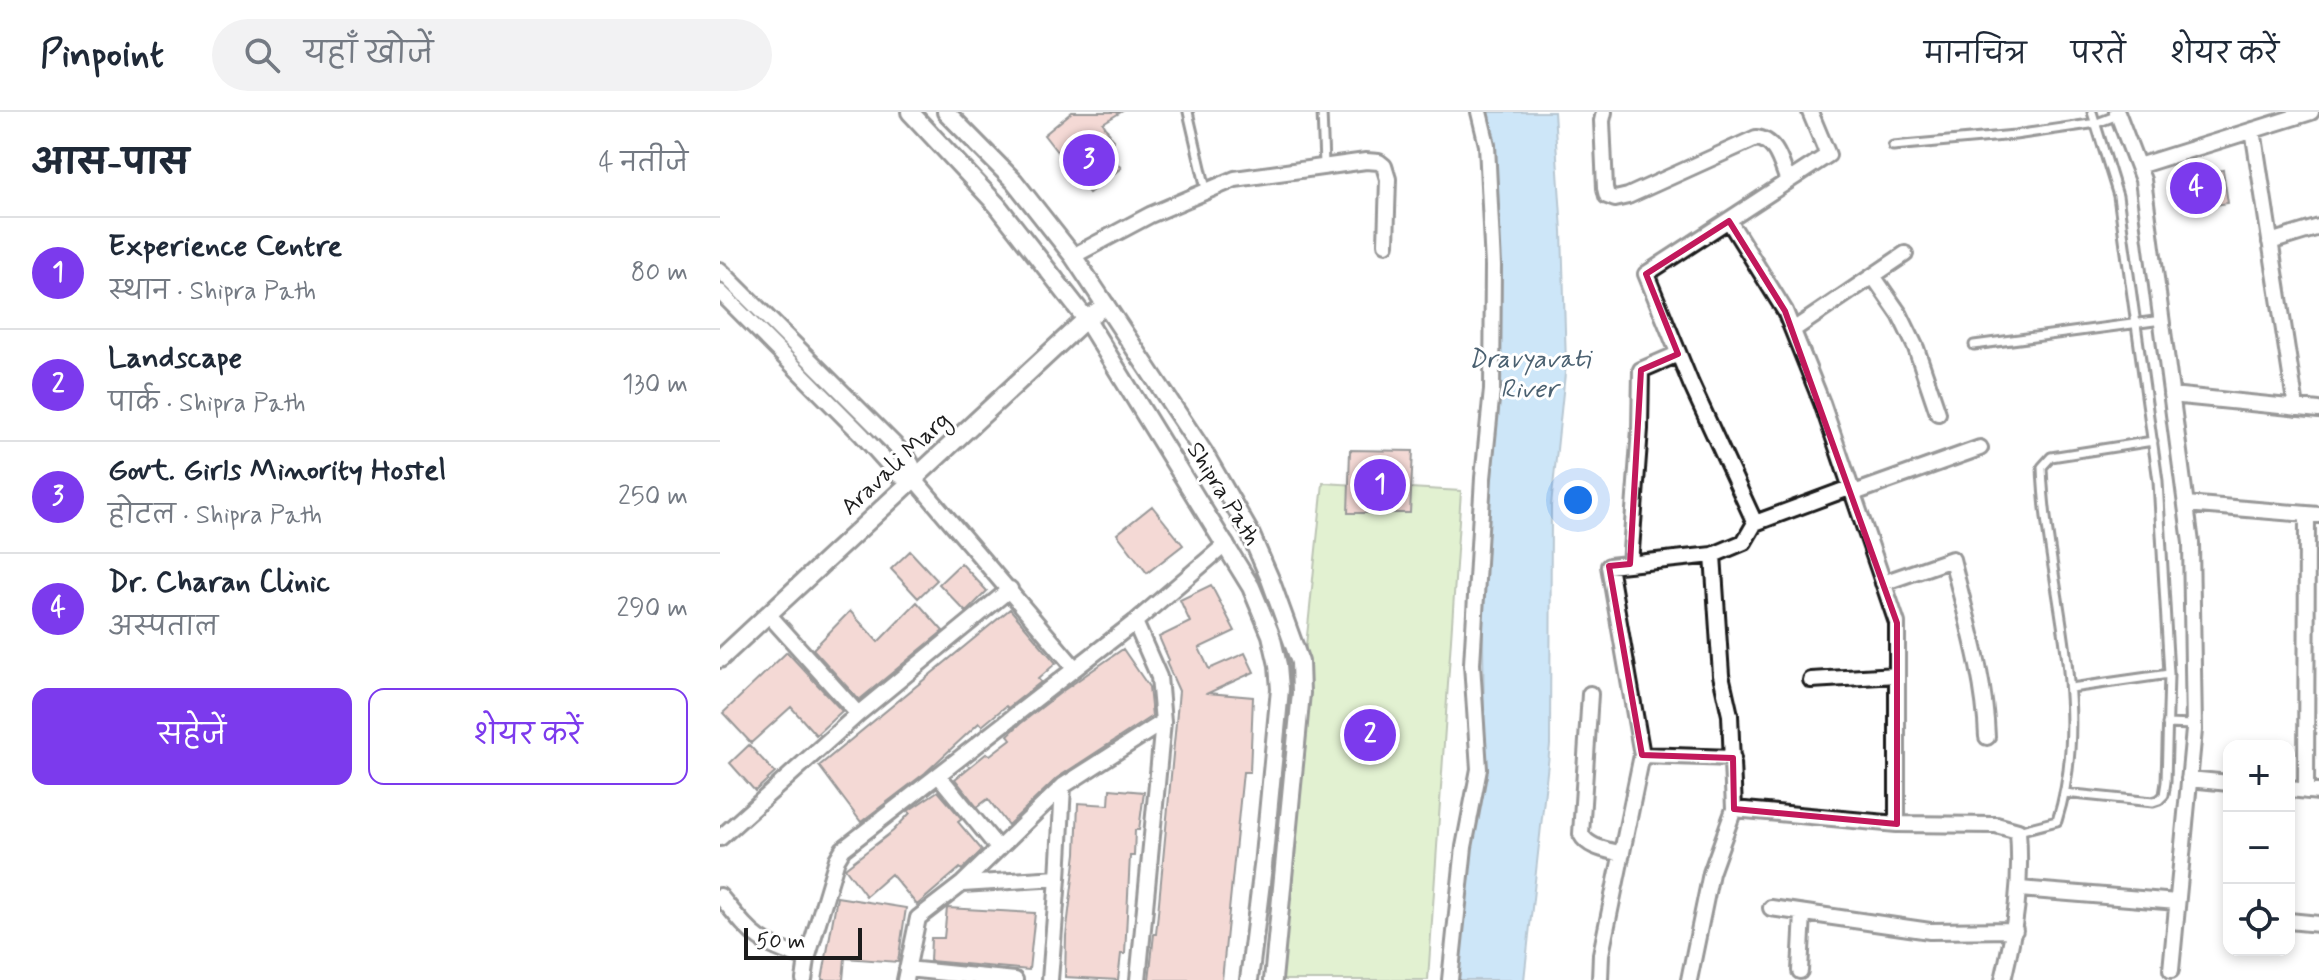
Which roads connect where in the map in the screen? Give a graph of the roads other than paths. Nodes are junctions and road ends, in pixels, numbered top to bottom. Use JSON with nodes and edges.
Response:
{"nodes":[{"id":1,"x":910,"y":112,"type":"edge"},
{"id":2,"x":946,"y":112,"type":"edge"},
{"id":3,"x":1188,"y":112,"type":"edge"},
{"id":4,"x":1322,"y":112,"type":"edge"},
{"id":5,"x":1479,"y":112,"type":"edge"},
{"id":6,"x":1604,"y":112,"type":"edge"},
{"id":7,"x":1810,"y":112,"type":"edge"},
{"id":8,"x":2092,"y":112,"type":"edge"},
{"id":9,"x":2311,"y":112,"type":"edge"},
{"id":10,"x":2118,"y":113,"type":"edge"},
{"id":11,"x":2097,"y":123,"type":"junction"},
{"id":12,"x":2253,"y":130,"type":"junction"},
{"id":13,"x":1893,"y":146,"type":"dead end"},
{"id":14,"x":1324,"y":165,"type":"junction"},
{"id":15,"x":2138,"y":166,"type":"junction"},
{"id":16,"x":1788,"y":181,"type":"junction"},
{"id":17,"x":1206,"y":189,"type":"junction"},
{"id":18,"x":1729,"y":221,"type":"junction"},
{"id":19,"x":2319,"y":227,"type":"edge"},
{"id":20,"x":2270,"y":242,"type":"junction"},
{"id":21,"x":1386,"y":244,"type":"dead end"},
{"id":22,"x":1905,"y":254,"type":"dead end"},
{"id":23,"x":1073,"y":256,"type":"junction"},
{"id":24,"x":720,"y":270,"type":"edge"},
{"id":25,"x":1873,"y":276,"type":"junction"},
{"id":26,"x":720,"y":292,"type":"edge"},
{"id":27,"x":1106,"y":305,"type":"junction"},
{"id":28,"x":1086,"y":319,"type":"junction"},
{"id":29,"x":2162,"y":320,"type":"junction"},
{"id":30,"x":2136,"y":322,"type":"junction"},
{"id":31,"x":1793,"y":330,"type":"junction"},
{"id":32,"x":1974,"y":345,"type":"dead end"},
{"id":33,"x":1678,"y":354,"type":"junction"},
{"id":34,"x":2171,"y":395,"type":"junction"},
{"id":35,"x":2296,"y":408,"type":"junction"},
{"id":36,"x":2319,"y":410,"type":"edge"},
{"id":37,"x":1938,"y":413,"type":"dead end"},
{"id":38,"x":2153,"y":441,"type":"junction"},
{"id":39,"x":1980,"y":448,"type":"dead end"},
{"id":40,"x":912,"y":477,"type":"junction"},
{"id":41,"x":1853,"y":490,"type":"junction"},
{"id":42,"x":2186,"y":504,"type":"junction"},
{"id":43,"x":2313,"y":514,"type":"edge"},
{"id":44,"x":1755,"y":523,"type":"junction"},
{"id":45,"x":1226,"y":544,"type":"junction"},
{"id":46,"x":1713,"y":555,"type":"junction"},
{"id":47,"x":1630,"y":564,"type":"junction"},
{"id":48,"x":1883,"y":583,"type":"junction"},
{"id":49,"x":1010,"y":589,"type":"junction"},
{"id":50,"x":769,"y":615,"type":"junction"},
{"id":51,"x":1135,"y":622,"type":"junction"},
{"id":52,"x":2313,"y":628,"type":"edge"},
{"id":53,"x":720,"y":659,"type":"edge"},
{"id":54,"x":1074,"y":667,"type":"junction"},
{"id":55,"x":2169,"y":674,"type":"junction"},
{"id":56,"x":1897,"y":675,"type":"junction"},
{"id":57,"x":1811,"y":680,"type":"dead end"},
{"id":58,"x":2071,"y":688,"type":"junction"},
{"id":59,"x":2312,"y":688,"type":"edge"},
{"id":60,"x":1590,"y":694,"type":"dead end"},
{"id":61,"x":858,"y":714,"type":"junction"},
{"id":62,"x":1163,"y":722,"type":"junction"},
{"id":63,"x":2167,"y":724,"type":"junction"},
{"id":64,"x":2194,"y":725,"type":"junction"},
{"id":65,"x":1987,"y":737,"type":"dead end"},
{"id":66,"x":1642,"y":755,"type":"junction"},
{"id":67,"x":1733,"y":758,"type":"junction"},
{"id":68,"x":939,"y":776,"type":"junction"},
{"id":69,"x":2189,"y":779,"type":"junction"},
{"id":70,"x":2223,"y":782,"type":"edge"},
{"id":71,"x":1063,"y":786,"type":"junction"},
{"id":72,"x":2312,"y":791,"type":"edge"},
{"id":73,"x":2064,"y":793,"type":"junction"},
{"id":74,"x":1734,"y":809,"type":"junction"},
{"id":75,"x":1897,"y":824,"type":"junction"},
{"id":76,"x":2018,"y":831,"type":"junction"},
{"id":77,"x":720,"y":838,"type":"edge"},
{"id":78,"x":998,"y":848,"type":"junction"},
{"id":79,"x":1622,"y":854,"type":"junction"},
{"id":80,"x":1058,"y":878,"type":"junction"},
{"id":81,"x":962,"y":884,"type":"junction"},
{"id":82,"x":2020,"y":889,"type":"junction"},
{"id":83,"x":720,"y":896,"type":"edge"},
{"id":84,"x":2177,"y":902,"type":"junction"},
{"id":85,"x":1771,"y":908,"type":"dead end"},
{"id":86,"x":1803,"y":913,"type":"junction"},
{"id":87,"x":2295,"y":922,"type":"edge"},
{"id":88,"x":2319,"y":924,"type":"edge"},
{"id":89,"x":2015,"y":930,"type":"junction"},
{"id":90,"x":807,"y":959,"type":"junction"},
{"id":91,"x":2171,"y":970,"type":"dead end"},
{"id":92,"x":1800,"y":971,"type":"dead end"},
{"id":93,"x":906,"y":975,"type":"edge"},
{"id":94,"x":804,"y":980,"type":"edge"},
{"id":95,"x":1015,"y":980,"type":"edge"},
{"id":96,"x":1050,"y":980,"type":"edge"},
{"id":97,"x":1138,"y":980,"type":"edge"},
{"id":98,"x":1249,"y":980,"type":"edge"},
{"id":99,"x":1273,"y":980,"type":"edge"},
{"id":100,"x":1450,"y":980,"type":"edge"},
{"id":101,"x":1600,"y":980,"type":"edge"},
{"id":102,"x":1689,"y":980,"type":"edge"},
{"id":103,"x":2003,"y":980,"type":"edge"}],
"edges":[{"from":1,"to":28,"type":"street","name":"Shipra Path"},
{"from":2,"to":23,"type":"street","name":"Shipra Path"},
{"from":3,"to":17,"type":"lane"},
{"from":4,"to":14,"type":"lane"},
{"from":5,"to":100,"type":"street"},
{"from":6,"to":16,"type":"street"},
{"from":7,"to":16,"type":"street"},
{"from":8,"to":11,"type":"lane"},
{"from":9,"to":12,"type":"street"},
{"from":10,"to":11,"type":"lane"},
{"from":10,"to":15,"type":"street"},
{"from":11,"to":13,"type":"lane"},
{"from":11,"to":30,"type":"lane"},
{"from":12,"to":15,"type":"street"},
{"from":12,"to":20,"type":"street"},
{"from":14,"to":17,"type":"street"},
{"from":14,"to":21,"type":"street"},
{"from":15,"to":29,"type":"street"},
{"from":16,"to":18,"type":"street"},
{"from":17,"to":23,"type":"street"},
{"from":18,"to":31,"type":"street"},
{"from":18,"to":33,"type":"street"},
{"from":19,"to":20,"type":"street"},
{"from":20,"to":35,"type":"street"},
{"from":22,"to":25,"type":"street"},
{"from":23,"to":27,"type":"street","name":"Shipra Path"},
{"from":24,"to":40,"type":"street"},
{"from":25,"to":31,"type":"street"},
{"from":25,"to":37,"type":"street"},
{"from":26,"to":40,"type":"street"},
{"from":27,"to":28,"type":"street","name":"Aravali Marg"},
{"from":27,"to":99,"type":"street","name":"Shipra Path"},
{"from":28,"to":40,"type":"street","name":"Aravali Marg"},
{"from":28,"to":45,"type":"street","name":"Shipra Path"},
{"from":29,"to":30,"type":"lane"},
{"from":29,"to":34,"type":"street"},
{"from":30,"to":32,"type":"lane"},
{"from":30,"to":38,"type":"lane"},
{"from":31,"to":41,"type":"street"},
{"from":33,"to":44,"type":"street"},
{"from":33,"to":47,"type":"street"},
{"from":34,"to":35,"type":"street"},
{"from":34,"to":42,"type":"street"},
{"from":35,"to":36,"type":"street"},
{"from":38,"to":55,"type":"lane"},
{"from":38,"to":58,"type":"lane"},
{"from":39,"to":41,"type":"street"},
{"from":40,"to":49,"type":"street"},
{"from":40,"to":50,"type":"street","name":"Aravali Marg"},
{"from":41,"to":44,"type":"street"},
{"from":41,"to":48,"type":"street"},
{"from":42,"to":43,"type":"street"},
{"from":42,"to":64,"type":"street"},
{"from":43,"to":52,"type":"street"},
{"from":44,"to":46,"type":"street"},
{"from":45,"to":51,"type":"street"},
{"from":45,"to":98,"type":"street","name":"Shipra Path"},
{"from":46,"to":47,"type":"street"},
{"from":46,"to":67,"type":"street"},
{"from":47,"to":66,"type":"street"},
{"from":48,"to":56,"type":"street"},
{"from":48,"to":65,"type":"street"},
{"from":49,"to":54,"type":"street"},
{"from":49,"to":61,"type":"street"},
{"from":50,"to":53,"type":"street","name":"Aravali Marg"},
{"from":50,"to":61,"type":"street"},
{"from":51,"to":54,"type":"street"},
{"from":51,"to":62,"type":"street"},
{"from":52,"to":59,"type":"street"},
{"from":54,"to":68,"type":"street"},
{"from":55,"to":58,"type":"lane"},
{"from":55,"to":63,"type":"lane"},
{"from":56,"to":57,"type":"street"},
{"from":56,"to":75,"type":"street"},
{"from":58,"to":73,"type":"lane"},
{"from":59,"to":72,"type":"street"},
{"from":60,"to":79,"type":"street"},
{"from":61,"to":77,"type":"street"},
{"from":62,"to":71,"type":"street"},
{"from":62,"to":97,"type":"street"},
{"from":63,"to":64,"type":"lane"},
{"from":63,"to":73,"type":"lane"},
{"from":64,"to":69,"type":"street"},
{"from":66,"to":67,"type":"street"},
{"from":66,"to":79,"type":"street"},
{"from":67,"to":74,"type":"street"},
{"from":68,"to":78,"type":"street"},
{"from":68,"to":90,"type":"street"},
{"from":69,"to":70,"type":"street"},
{"from":69,"to":84,"type":"street"},
{"from":71,"to":78,"type":"street"},
{"from":71,"to":80,"type":"street"},
{"from":73,"to":76,"type":"lane"},
{"from":74,"to":75,"type":"street"},
{"from":74,"to":102,"type":"street"},
{"from":75,"to":76,"type":"street"},
{"from":76,"to":82,"type":"street"},
{"from":78,"to":81,"type":"street"},
{"from":79,"to":101,"type":"street"},
{"from":80,"to":81,"type":"street"},
{"from":80,"to":96,"type":"street"},
{"from":81,"to":93,"type":"street"},
{"from":82,"to":84,"type":"street"},
{"from":82,"to":89,"type":"street"},
{"from":83,"to":90,"type":"street"},
{"from":84,"to":91,"type":"street"},
{"from":85,"to":86,"type":"street"},
{"from":86,"to":89,"type":"street"},
{"from":86,"to":92,"type":"street"},
{"from":87,"to":88,"type":"street"},
{"from":89,"to":103,"type":"street"},
{"from":90,"to":94,"type":"street"},
{"from":93,"to":95,"type":"street"}]}
